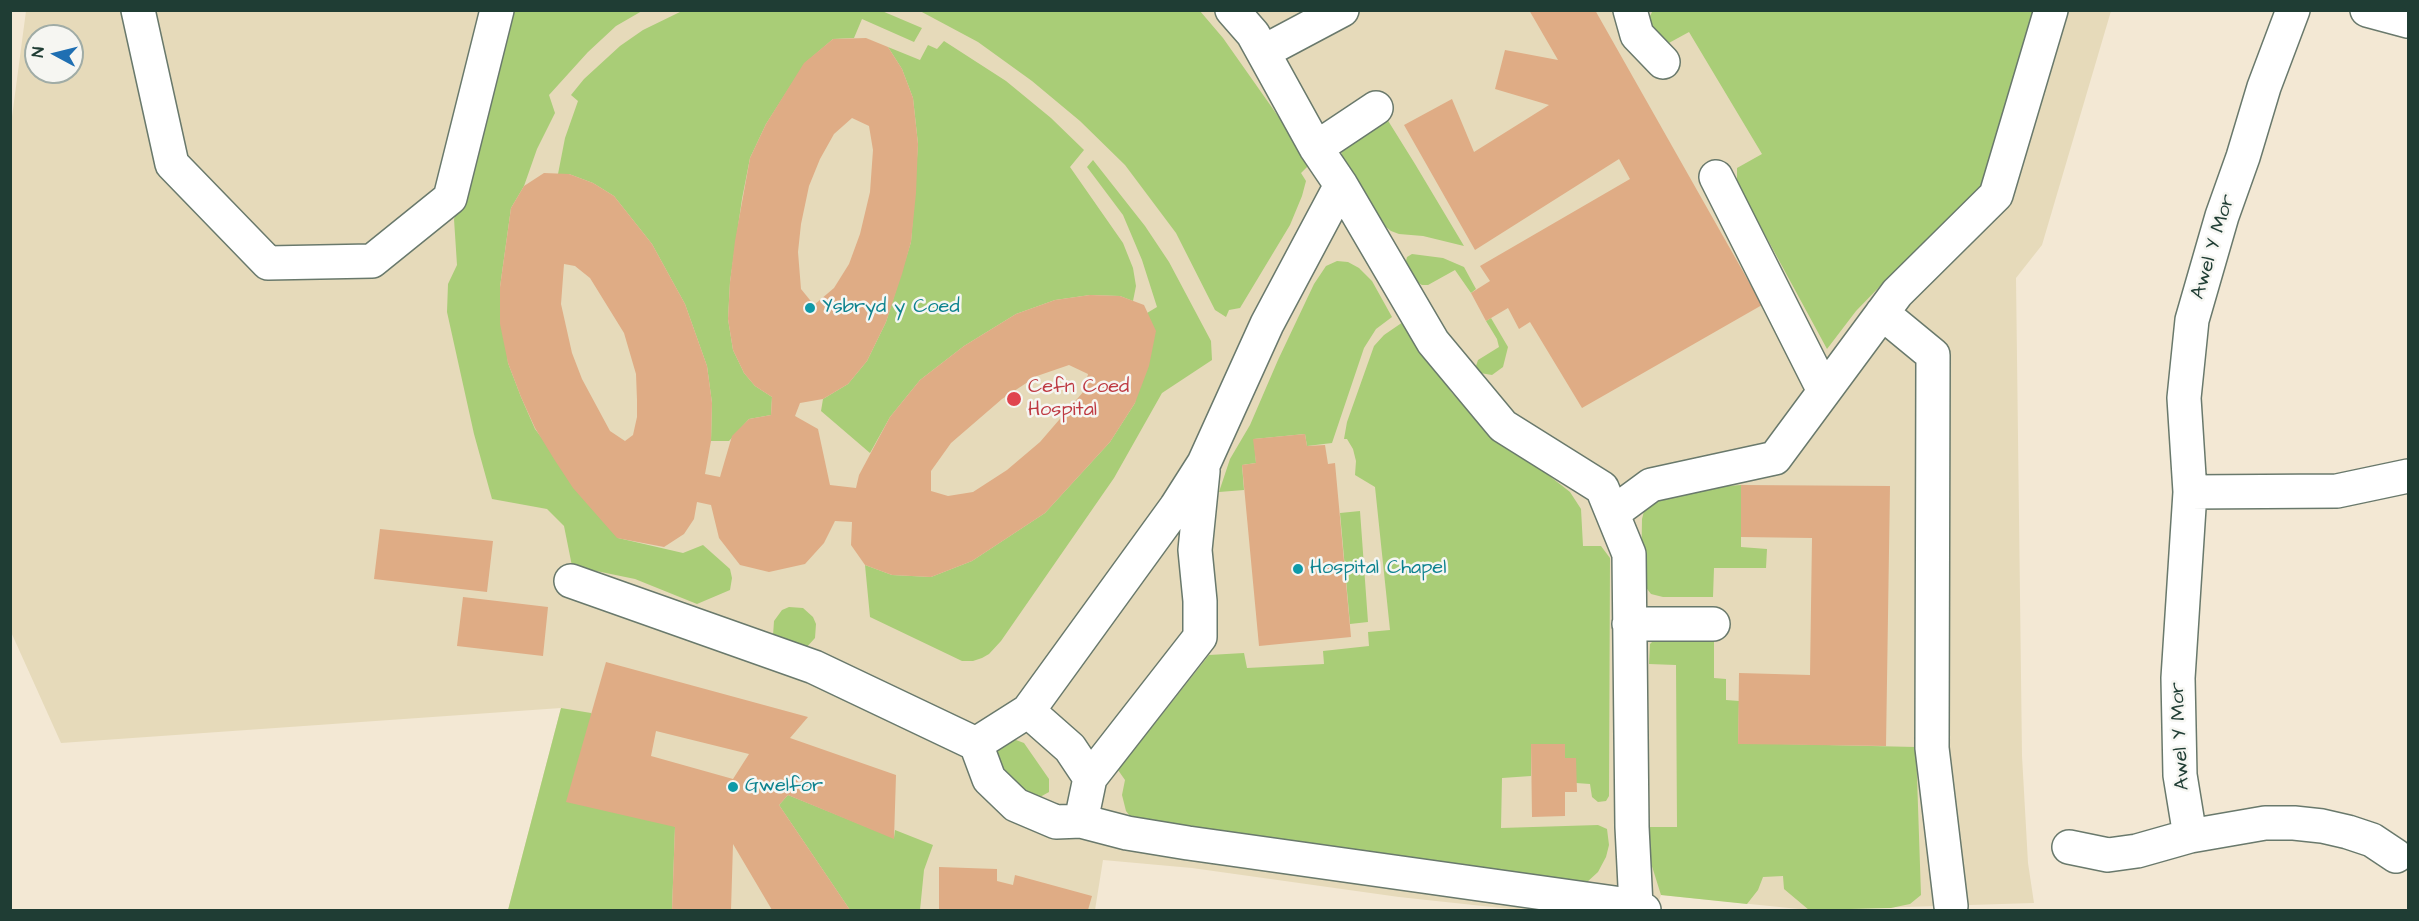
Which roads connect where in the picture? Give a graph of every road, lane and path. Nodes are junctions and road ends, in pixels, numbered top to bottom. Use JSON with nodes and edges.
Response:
{"nodes":[{"id":1,"x":138,"y":10,"type":"edge"},
{"id":2,"x":497,"y":10,"type":"edge"},
{"id":3,"x":1232,"y":10,"type":"edge"},
{"id":4,"x":1342,"y":10,"type":"edge"},
{"id":5,"x":1630,"y":10,"type":"edge"},
{"id":6,"x":2051,"y":10,"type":"edge"},
{"id":7,"x":2293,"y":10,"type":"edge"},
{"id":8,"x":2367,"y":10,"type":"edge"},
{"id":9,"x":2409,"y":21,"type":"edge"},
{"id":10,"x":1263,"y":52,"type":"junction"},
{"id":11,"x":1663,"y":62,"type":"dead end"},
{"id":12,"x":1376,"y":108,"type":"dead end"},
{"id":13,"x":1316,"y":148,"type":"junction"},
{"id":14,"x":1716,"y":177,"type":"dead end"},
{"id":15,"x":1341,"y":185,"type":"junction"},
{"id":16,"x":1882,"y":313,"type":"junction"},
{"id":17,"x":1824,"y":391,"type":"junction"},
{"id":18,"x":1204,"y":463,"type":"junction"},
{"id":19,"x":2409,"y":476,"type":"edge"},
{"id":20,"x":2190,"y":492,"type":"junction"},
{"id":21,"x":1613,"y":513,"type":"junction"},
{"id":22,"x":571,"y":582,"type":"dead end"},
{"id":23,"x":1629,"y":624,"type":"junction"},
{"id":24,"x":1713,"y":624,"type":"dead end"},
{"id":25,"x":1028,"y":711,"type":"junction"},
{"id":26,"x":976,"y":744,"type":"junction"},
{"id":27,"x":1090,"y":778,"type":"junction"},
{"id":28,"x":1081,"y":821,"type":"junction"},
{"id":29,"x":2190,"y":837,"type":"junction"},
{"id":30,"x":2069,"y":847,"type":"dead end"},
{"id":31,"x":2396,"y":856,"type":"dead end"},
{"id":32,"x":1951,"y":906,"type":"dead end"},
{"id":33,"x":1640,"y":908,"type":"edge"}],
"edges":[{"from":1,"to":2,"type":"street"},
{"from":3,"to":10,"type":"street"},
{"from":4,"to":10,"type":"street"},
{"from":5,"to":11,"type":"street"},
{"from":6,"to":16,"type":"street"},
{"from":7,"to":20,"type":"street","name":"Awel Y Mor"},
{"from":8,"to":9,"type":"street"},
{"from":10,"to":13,"type":"street"},
{"from":12,"to":13,"type":"street"},
{"from":13,"to":15,"type":"street"},
{"from":14,"to":17,"type":"street"},
{"from":15,"to":18,"type":"street"},
{"from":15,"to":21,"type":"street"},
{"from":16,"to":17,"type":"street"},
{"from":16,"to":32,"type":"street"},
{"from":17,"to":21,"type":"street"},
{"from":18,"to":25,"type":"street"},
{"from":18,"to":27,"type":"street"},
{"from":19,"to":20,"type":"street"},
{"from":20,"to":29,"type":"street","name":"Awel Y Mor"},
{"from":21,"to":23,"type":"street"},
{"from":22,"to":26,"type":"street"},
{"from":23,"to":24,"type":"street"},
{"from":23,"to":33,"type":"street"},
{"from":25,"to":26,"type":"street"},
{"from":25,"to":27,"type":"street"},
{"from":26,"to":28,"type":"street"},
{"from":27,"to":28,"type":"street"},
{"from":28,"to":33,"type":"street"},
{"from":29,"to":30,"type":"street"},
{"from":29,"to":31,"type":"street"}]}
